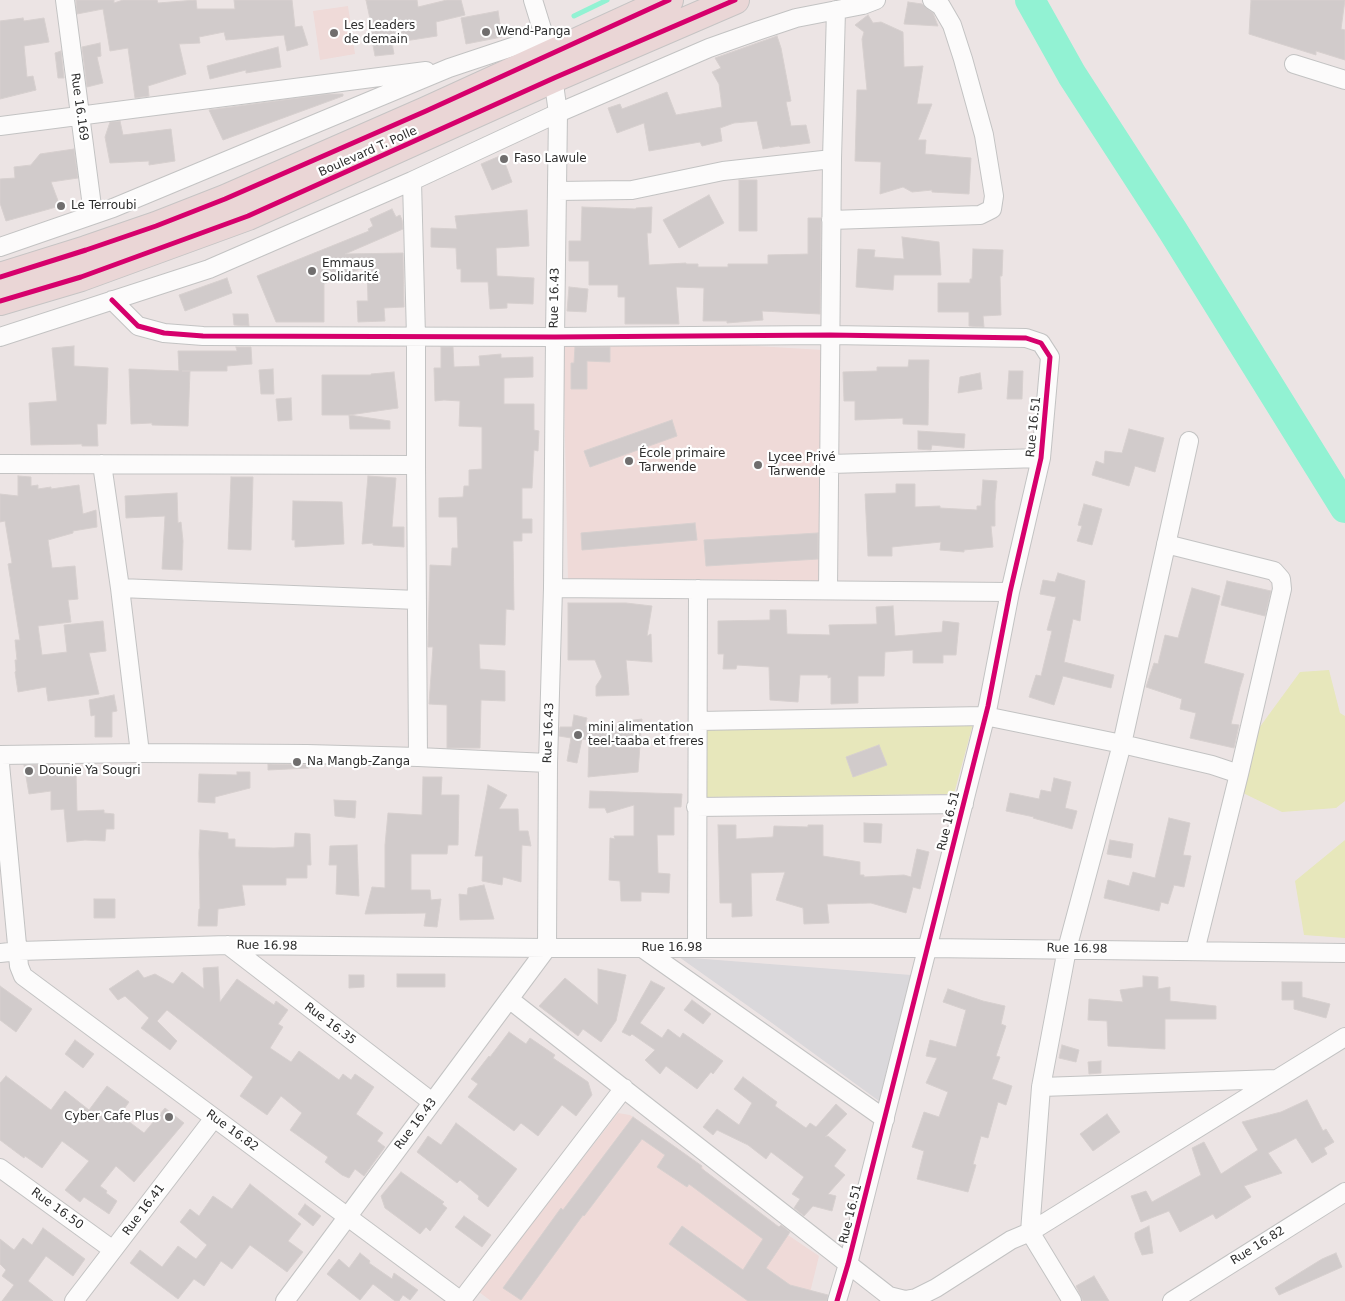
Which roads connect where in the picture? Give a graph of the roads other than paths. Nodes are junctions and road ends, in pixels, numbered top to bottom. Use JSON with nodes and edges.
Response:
{"nodes":[{"id":1,"x":65,"y":0,"type":"edge"},
{"id":2,"x":533,"y":0,"type":"edge"},
{"id":3,"x":669,"y":0,"type":"edge"},
{"id":4,"x":735,"y":0,"type":"edge"},
{"id":5,"x":876,"y":0,"type":"edge"},
{"id":6,"x":932,"y":0,"type":"edge"},
{"id":7,"x":836,"y":10,"type":"junction"},
{"id":8,"x":550,"y":56,"type":"junction"},
{"id":9,"x":1294,"y":64,"type":"dead end"},
{"id":10,"x":449,"y":68,"type":"junction"},
{"id":11,"x":1345,"y":80,"type":"edge"},
{"id":12,"x":558,"y":113,"type":"junction"},
{"id":13,"x":81,"y":116,"type":"junction"},
{"id":14,"x":0,"y":126,"type":"edge"},
{"id":15,"x":832,"y":159,"type":"junction"},
{"id":16,"x":412,"y":181,"type":"junction"},
{"id":17,"x":557,"y":191,"type":"junction"},
{"id":18,"x":93,"y":214,"type":"junction"},
{"id":19,"x":831,"y":220,"type":"junction"},
{"id":20,"x":0,"y":247,"type":"edge"},
{"id":21,"x":0,"y":277,"type":"edge"},
{"id":22,"x":112,"y":300,"type":"junction"},
{"id":23,"x":0,"y":301,"type":"edge"},
{"id":24,"x":830,"y":335,"type":"junction"},
{"id":25,"x":0,"y":337,"type":"edge"},
{"id":26,"x":416,"y":337,"type":"junction"},
{"id":27,"x":555,"y":337,"type":"junction"},
{"id":28,"x":1190,"y":441,"type":"dead end"},
{"id":29,"x":1042,"y":458,"type":"junction"},
{"id":30,"x":0,"y":464,"type":"edge"},
{"id":31,"x":102,"y":464,"type":"junction"},
{"id":32,"x":416,"y":464,"type":"junction"},
{"id":33,"x":830,"y":464,"type":"junction"},
{"id":34,"x":1166,"y":544,"type":"junction"},
{"id":35,"x":120,"y":588,"type":"junction"},
{"id":36,"x":553,"y":588,"type":"junction"},
{"id":37,"x":698,"y":589,"type":"junction"},
{"id":38,"x":828,"y":590,"type":"junction"},
{"id":39,"x":1010,"y":592,"type":"junction"},
{"id":40,"x":417,"y":600,"type":"junction"},
{"id":41,"x":985,"y":716,"type":"junction"},
{"id":42,"x":698,"y":721,"type":"junction"},
{"id":43,"x":1122,"y":744,"type":"junction"},
{"id":44,"x":140,"y":752,"type":"junction"},
{"id":45,"x":0,"y":755,"type":"edge"},
{"id":46,"x":418,"y":756,"type":"junction"},
{"id":47,"x":548,"y":763,"type":"junction"},
{"id":48,"x":0,"y":771,"type":"edge"},
{"id":49,"x":1239,"y":774,"type":"junction"},
{"id":50,"x":964,"y":804,"type":"junction"},
{"id":51,"x":696,"y":807,"type":"junction"},
{"id":52,"x":228,"y":945,"type":"junction"},
{"id":53,"x":546,"y":948,"type":"junction"},
{"id":54,"x":642,"y":948,"type":"junction"},
{"id":55,"x":697,"y":948,"type":"junction"},
{"id":56,"x":928,"y":948,"type":"junction"},
{"id":57,"x":1067,"y":949,"type":"junction"},
{"id":58,"x":19,"y":951,"type":"junction"},
{"id":59,"x":1195,"y":951,"type":"junction"},
{"id":60,"x":0,"y":953,"type":"edge"},
{"id":61,"x":1345,"y":953,"type":"edge"},
{"id":62,"x":509,"y":999,"type":"junction"},
{"id":63,"x":1345,"y":1038,"type":"edge"},
{"id":64,"x":1276,"y":1079,"type":"junction"},
{"id":65,"x":1041,"y":1087,"type":"junction"},
{"id":66,"x":624,"y":1088,"type":"junction"},
{"id":67,"x":432,"y":1102,"type":"junction"},
{"id":68,"x":214,"y":1118,"type":"junction"},
{"id":69,"x":885,"y":1119,"type":"junction"},
{"id":70,"x":0,"y":1168,"type":"edge"},
{"id":71,"x":1345,"y":1192,"type":"edge"},
{"id":72,"x":348,"y":1217,"type":"junction"},
{"id":73,"x":1030,"y":1232,"type":"junction"},
{"id":74,"x":113,"y":1250,"type":"junction"},
{"id":75,"x":848,"y":1264,"type":"junction"},
{"id":76,"x":74,"y":1301,"type":"edge"},
{"id":77,"x":285,"y":1301,"type":"edge"},
{"id":78,"x":461,"y":1301,"type":"edge"},
{"id":79,"x":837,"y":1301,"type":"edge"},
{"id":80,"x":1072,"y":1301,"type":"edge"},
{"id":81,"x":1172,"y":1301,"type":"edge"}],
"edges":[{"from":1,"to":13,"type":"street","name":"Rue 16.169"},
{"from":2,"to":8,"type":"street","name":"Rue 16.43"},
{"from":3,"to":8,"type":"highway","name":"Boulevard T. Polle"},
{"from":4,"to":8,"type":"highway","name":"Boulevard T. Polle"},
{"from":5,"to":7,"type":"street"},
{"from":6,"to":19,"type":"street"},
{"from":7,"to":12,"type":"street"},
{"from":7,"to":15,"type":"street"},
{"from":8,"to":10,"type":"street"},
{"from":8,"to":12,"type":"street","name":"Rue 16.43"},
{"from":8,"to":21,"type":"highway","name":"Boulevard T. Polle"},
{"from":8,"to":23,"type":"highway","name":"Boulevard T. Polle"},
{"from":9,"to":11,"type":"street"},
{"from":10,"to":13,"type":"street"},
{"from":10,"to":18,"type":"street"},
{"from":12,"to":16,"type":"street"},
{"from":12,"to":17,"type":"street","name":"Rue 16.43"},
{"from":13,"to":14,"type":"street"},
{"from":13,"to":18,"type":"street","name":"Rue 16.169"},
{"from":15,"to":17,"type":"street"},
{"from":15,"to":19,"type":"street"},
{"from":16,"to":22,"type":"street"},
{"from":16,"to":26,"type":"street"},
{"from":17,"to":27,"type":"street","name":"Rue 16.43"},
{"from":18,"to":20,"type":"street"},
{"from":19,"to":24,"type":"street"},
{"from":22,"to":25,"type":"street"},
{"from":22,"to":26,"type":"street"},
{"from":24,"to":27,"type":"street"},
{"from":24,"to":29,"type":"street","name":"Rue 16.51"},
{"from":24,"to":33,"type":"street"},
{"from":26,"to":27,"type":"street"},
{"from":26,"to":32,"type":"street"},
{"from":27,"to":36,"type":"street","name":"Rue 16.43"},
{"from":28,"to":34,"type":"street"},
{"from":29,"to":33,"type":"street"},
{"from":29,"to":39,"type":"street","name":"Rue 16.51"},
{"from":30,"to":31,"type":"street"},
{"from":31,"to":32,"type":"street"},
{"from":31,"to":35,"type":"street"},
{"from":32,"to":40,"type":"street"},
{"from":33,"to":38,"type":"street"},
{"from":34,"to":43,"type":"street"},
{"from":34,"to":49,"type":"street"},
{"from":35,"to":40,"type":"street"},
{"from":35,"to":44,"type":"street"},
{"from":36,"to":37,"type":"street"},
{"from":36,"to":47,"type":"street","name":"Rue 16.43"},
{"from":37,"to":38,"type":"street"},
{"from":37,"to":42,"type":"street"},
{"from":38,"to":39,"type":"street"},
{"from":39,"to":41,"type":"street","name":"Rue 16.51"},
{"from":40,"to":46,"type":"street"},
{"from":41,"to":42,"type":"street"},
{"from":41,"to":43,"type":"street"},
{"from":41,"to":50,"type":"street","name":"Rue 16.51"},
{"from":42,"to":51,"type":"street"},
{"from":43,"to":49,"type":"street"},
{"from":43,"to":57,"type":"street"},
{"from":44,"to":45,"type":"street"},
{"from":44,"to":46,"type":"street"},
{"from":46,"to":47,"type":"street"},
{"from":47,"to":53,"type":"street","name":"Rue 16.43"},
{"from":48,"to":58,"type":"street","name":"Rue 16.82"},
{"from":49,"to":59,"type":"street"},
{"from":50,"to":51,"type":"street"},
{"from":50,"to":56,"type":"street","name":"Rue 16.51"},
{"from":51,"to":55,"type":"street"},
{"from":52,"to":53,"type":"street","name":"Rue 16.98"},
{"from":52,"to":58,"type":"street","name":"Rue 16.98"},
{"from":52,"to":67,"type":"street","name":"Rue 16.35"},
{"from":53,"to":54,"type":"street","name":"Rue 16.98"},
{"from":53,"to":62,"type":"street","name":"Rue 16.43"},
{"from":54,"to":55,"type":"street","name":"Rue 16.98"},
{"from":54,"to":69,"type":"street"},
{"from":55,"to":56,"type":"street","name":"Rue 16.98"},
{"from":56,"to":57,"type":"street","name":"Rue 16.98"},
{"from":56,"to":69,"type":"street","name":"Rue 16.51"},
{"from":57,"to":59,"type":"street","name":"Rue 16.98"},
{"from":57,"to":65,"type":"street"},
{"from":58,"to":60,"type":"street","name":"Rue 16.98"},
{"from":58,"to":68,"type":"street","name":"Rue 16.82"},
{"from":59,"to":61,"type":"street","name":"Rue 16.98"},
{"from":62,"to":66,"type":"street"},
{"from":62,"to":67,"type":"street","name":"Rue 16.43"},
{"from":63,"to":64,"type":"street"},
{"from":64,"to":65,"type":"street"},
{"from":64,"to":73,"type":"street"},
{"from":65,"to":73,"type":"street"},
{"from":66,"to":75,"type":"street"},
{"from":66,"to":78,"type":"street"},
{"from":67,"to":72,"type":"street","name":"Rue 16.43"},
{"from":68,"to":72,"type":"street","name":"Rue 16.82"},
{"from":68,"to":74,"type":"street","name":"Rue 16.41"},
{"from":69,"to":75,"type":"street","name":"Rue 16.51"},
{"from":70,"to":74,"type":"street","name":"Rue 16.50"},
{"from":71,"to":81,"type":"street","name":"Rue 16.82"},
{"from":72,"to":77,"type":"street","name":"Rue 16.43"},
{"from":72,"to":78,"type":"street","name":"Rue 16.82"},
{"from":73,"to":75,"type":"street"},
{"from":73,"to":80,"type":"street"},
{"from":74,"to":76,"type":"street","name":"Rue 16.41"},
{"from":75,"to":79,"type":"street","name":"Rue 16.51"}]}
